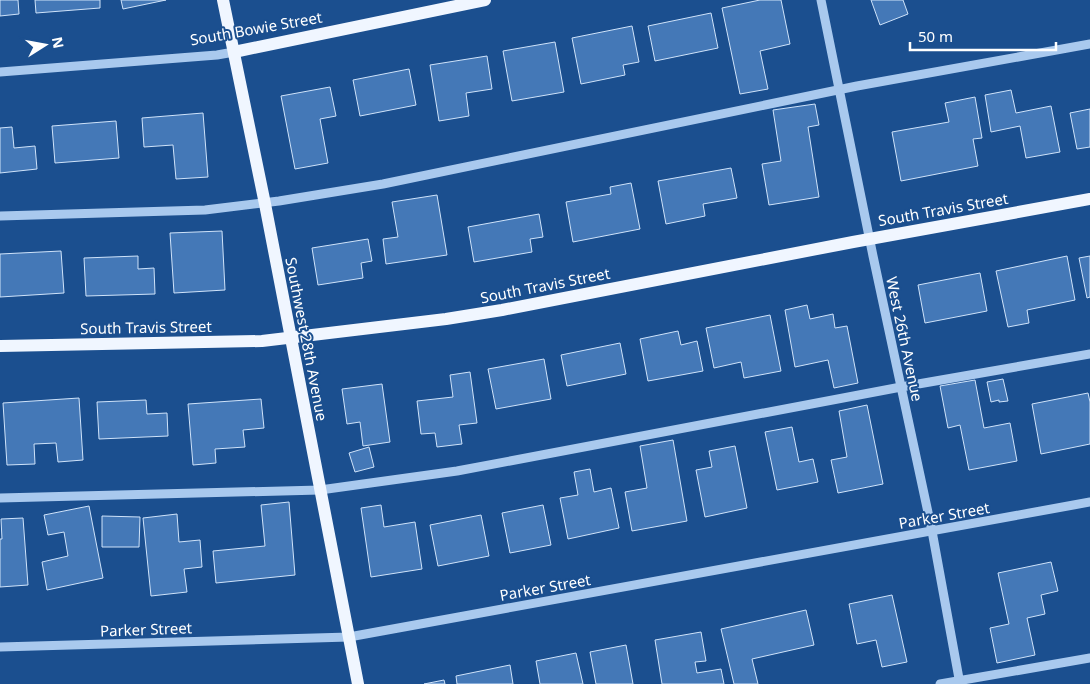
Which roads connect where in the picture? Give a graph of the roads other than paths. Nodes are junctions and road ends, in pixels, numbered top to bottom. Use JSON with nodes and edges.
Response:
{"nodes":[{"id":1,"x":223,"y":0,"type":"edge"},
{"id":2,"x":485,"y":0,"type":"edge"},
{"id":3,"x":821,"y":0,"type":"edge"},
{"id":4,"x":1090,"y":44,"type":"edge"},
{"id":5,"x":234,"y":52,"type":"junction"},
{"id":6,"x":0,"y":72,"type":"edge"},
{"id":7,"x":839,"y":90,"type":"junction"},
{"id":8,"x":1090,"y":199,"type":"edge"},
{"id":9,"x":265,"y":204,"type":"junction"},
{"id":10,"x":0,"y":216,"type":"edge"},
{"id":11,"x":870,"y":239,"type":"junction"},
{"id":12,"x":290,"y":339,"type":"junction"},
{"id":13,"x":0,"y":346,"type":"edge"},
{"id":14,"x":1090,"y":354,"type":"edge"},
{"id":15,"x":901,"y":388,"type":"junction"},
{"id":16,"x":320,"y":490,"type":"junction"},
{"id":17,"x":0,"y":498,"type":"edge"},
{"id":18,"x":1090,"y":502,"type":"edge"},
{"id":19,"x":932,"y":532,"type":"junction"},
{"id":20,"x":349,"y":637,"type":"junction"},
{"id":21,"x":0,"y":647,"type":"edge"},
{"id":22,"x":1090,"y":658,"type":"edge"},
{"id":23,"x":960,"y":682,"type":"edge"},
{"id":24,"x":358,"y":684,"type":"edge"},
{"id":25,"x":940,"y":684,"type":"edge"}],
"edges":[{"from":1,"to":5,"type":"main road","name":"Southwest 28th Avenue"},
{"from":2,"to":5,"type":"main road","name":"South Bowie Street"},
{"from":3,"to":7,"type":"street","name":"West 26th Avenue"},
{"from":4,"to":7,"type":"street"},
{"from":5,"to":6,"type":"street","name":"South Bowie Street"},
{"from":5,"to":9,"type":"main road","name":"Southwest 28th Avenue"},
{"from":7,"to":9,"type":"street"},
{"from":7,"to":11,"type":"street","name":"West 26th Avenue"},
{"from":8,"to":11,"type":"main road","name":"South Travis Street"},
{"from":9,"to":10,"type":"street"},
{"from":9,"to":12,"type":"main road","name":"Southwest 28th Avenue"},
{"from":11,"to":12,"type":"main road","name":"South Travis Street"},
{"from":11,"to":15,"type":"street","name":"West 26th Avenue"},
{"from":12,"to":13,"type":"main road","name":"South Travis Street"},
{"from":12,"to":16,"type":"main road","name":"Southwest 28th Avenue"},
{"from":14,"to":15,"type":"street"},
{"from":15,"to":16,"type":"street"},
{"from":15,"to":19,"type":"street","name":"West 26th Avenue"},
{"from":16,"to":17,"type":"street"},
{"from":16,"to":20,"type":"main road","name":"Southwest 28th Avenue"},
{"from":18,"to":19,"type":"street","name":"Parker Street"},
{"from":19,"to":20,"type":"street","name":"Parker Street"},
{"from":19,"to":23,"type":"street","name":"West 26th Avenue"},
{"from":20,"to":21,"type":"street","name":"Parker Street"},
{"from":20,"to":24,"type":"main road","name":"Southwest 28th Avenue"},
{"from":22,"to":23,"type":"street"},
{"from":23,"to":25,"type":"street"}]}
